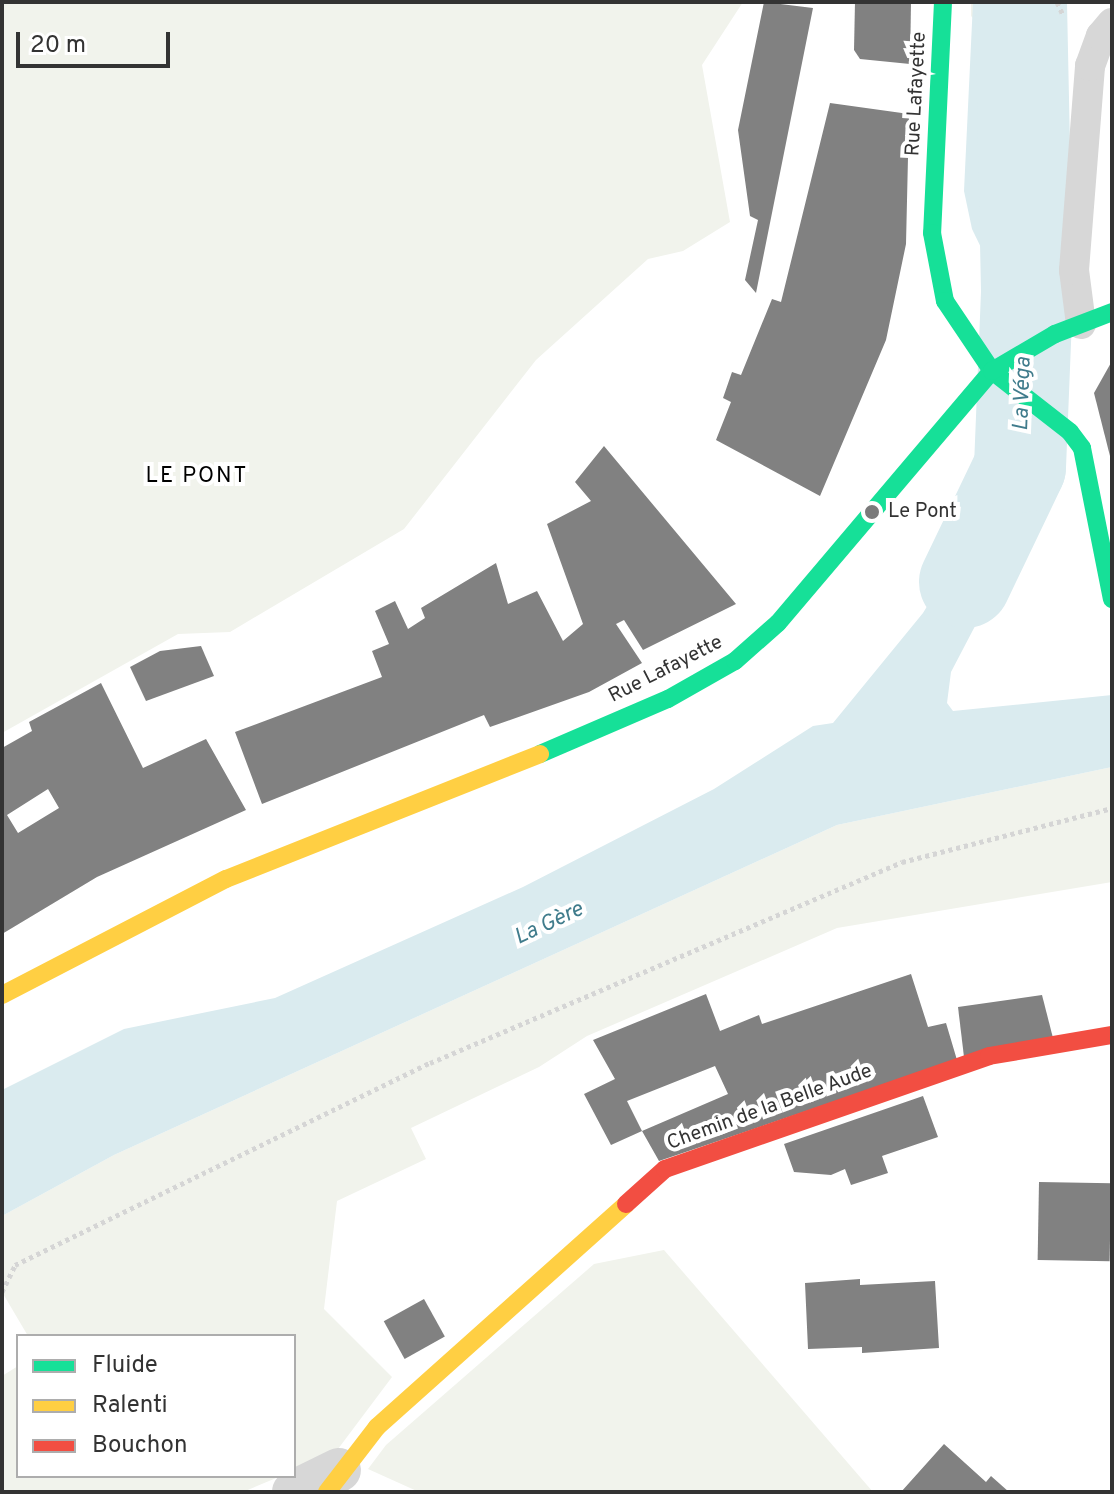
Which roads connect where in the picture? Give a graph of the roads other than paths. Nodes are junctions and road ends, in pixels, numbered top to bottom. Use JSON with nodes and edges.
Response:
{"nodes":[{"id":1,"x":943,"y":2,"type":"edge"},
{"id":2,"x":1112,"y":23,"type":"edge"},
{"id":3,"x":1101,"y":75,"type":"edge"},
{"id":4,"x":1112,"y":312,"type":"edge"},
{"id":5,"x":1068,"y":329,"type":"junction"},
{"id":6,"x":992,"y":371,"type":"junction"},
{"id":7,"x":1112,"y":599,"type":"edge"},
{"id":8,"x":2,"y":995,"type":"edge"},
{"id":9,"x":1112,"y":1035,"type":"edge"},
{"id":10,"x":333,"y":1481,"type":"edge"},
{"id":11,"x":294,"y":1492,"type":"edge"}],
"edges":[{"from":1,"to":6,"type":"main road","name":"Rue Lafayette"},
{"from":2,"to":3,"type":"lane"},
{"from":3,"to":5,"type":"lane"},
{"from":4,"to":5,"type":"main road"},
{"from":5,"to":6,"type":"main road"},
{"from":6,"to":7,"type":"main road"},
{"from":6,"to":8,"type":"main road","name":"Rue Lafayette"},
{"from":9,"to":10,"type":"main road","name":"Chemin de la Belle Aude"},
{"from":10,"to":11,"type":"street"}]}
